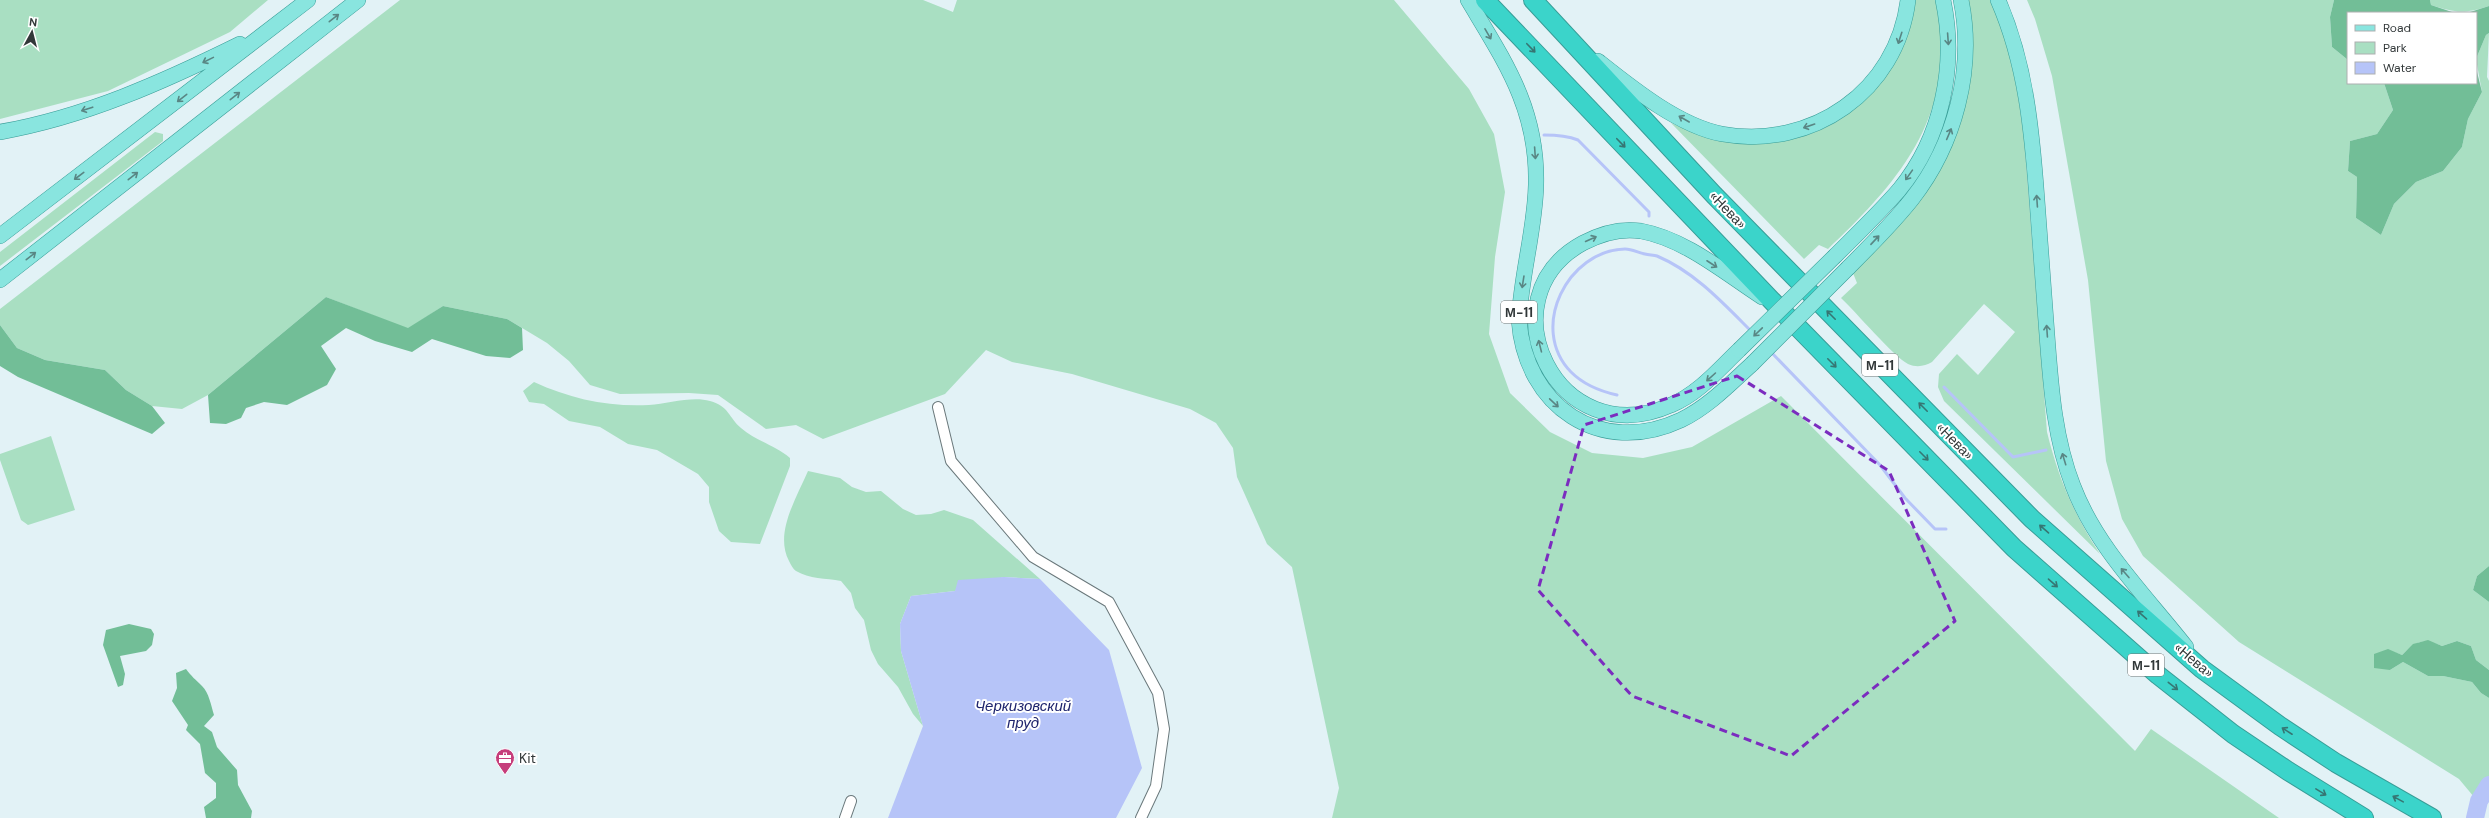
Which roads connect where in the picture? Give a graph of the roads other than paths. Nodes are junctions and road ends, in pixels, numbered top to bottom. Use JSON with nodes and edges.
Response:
{"nodes":[{"id":1,"x":308,"y":0,"type":"edge"},
{"id":2,"x":358,"y":0,"type":"edge"},
{"id":3,"x":1468,"y":0,"type":"edge"},
{"id":4,"x":1485,"y":0,"type":"edge"},
{"id":5,"x":1533,"y":0,"type":"edge"},
{"id":6,"x":1908,"y":0,"type":"edge"},
{"id":7,"x":1943,"y":0,"type":"edge"},
{"id":8,"x":1961,"y":0,"type":"edge"},
{"id":9,"x":1998,"y":0,"type":"edge"},
{"id":10,"x":290,"y":13,"type":"junction"},
{"id":11,"x":1575,"y":44,"type":"junction"},
{"id":12,"x":0,"y":132,"type":"edge"},
{"id":13,"x":0,"y":236,"type":"edge"},
{"id":14,"x":0,"y":280,"type":"edge"},
{"id":15,"x":1776,"y":306,"type":"junction"},
{"id":16,"x":938,"y":407,"type":"dead end"},
{"id":17,"x":2202,"y":668,"type":"junction"},
{"id":18,"x":851,"y":801,"type":"dead end"},
{"id":19,"x":845,"y":818,"type":"edge"},
{"id":20,"x":1141,"y":818,"type":"edge"},
{"id":21,"x":2364,"y":818,"type":"edge"},
{"id":22,"x":2432,"y":818,"type":"edge"}],
"edges":[{"from":1,"to":10,"type":"main road"},
{"from":14,"to":2,"type":"main road","one_way":true},
{"from":3,"to":8,"type":"main road","number":"М-11","one_way":true,"bridge":true},
{"from":4,"to":15,"type":"highway","number":"М-11","one_way":true},
{"from":5,"to":11,"type":"highway","name":"«Нева»","number":"М-11"},
{"from":6,"to":11,"type":"main road","number":"М-11","one_way":true},
{"from":7,"to":15,"type":"main road","number":"М-11","one_way":true,"bridge":true},
{"from":17,"to":9,"type":"main road","number":"М-11","one_way":true},
{"from":10,"to":12,"type":"main road","one_way":true},
{"from":10,"to":13,"type":"main road","one_way":true},
{"from":17,"to":11,"type":"highway","name":"«Нева»","number":"М-11","one_way":true},
{"from":15,"to":21,"type":"highway","number":"М-11","one_way":true},
{"from":16,"to":20,"type":"street"},
{"from":22,"to":17,"type":"highway","name":"«Нева»","number":"М-11","one_way":true},
{"from":18,"to":19,"type":"street"}]}
